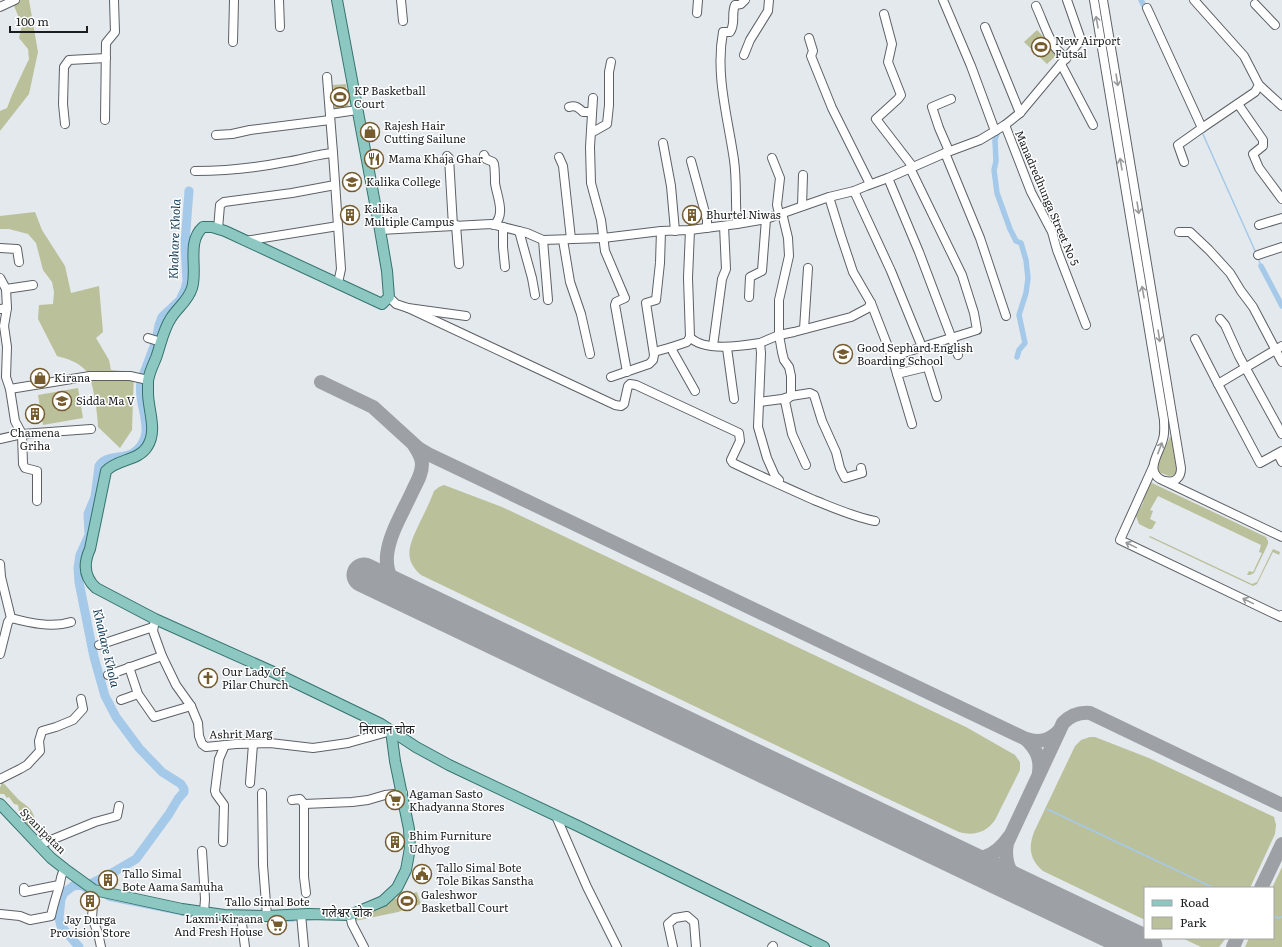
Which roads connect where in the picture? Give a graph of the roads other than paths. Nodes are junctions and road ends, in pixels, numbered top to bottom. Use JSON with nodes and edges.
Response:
{"nodes":[{"id":1,"x":15,"y":0,"type":"edge"},
{"id":2,"x":114,"y":0,"type":"edge"},
{"id":3,"x":234,"y":0,"type":"edge"},
{"id":4,"x":279,"y":0,"type":"edge"},
{"id":5,"x":337,"y":0,"type":"edge"},
{"id":6,"x":400,"y":0,"type":"edge"},
{"id":7,"x":698,"y":0,"type":"edge"},
{"id":8,"x":745,"y":0,"type":"edge"},
{"id":9,"x":769,"y":0,"type":"edge"},
{"id":10,"x":943,"y":0,"type":"edge"},
{"id":11,"x":1067,"y":0,"type":"edge"},
{"id":12,"x":1094,"y":0,"type":"edge"},
{"id":13,"x":1103,"y":0,"type":"edge"},
{"id":14,"x":1194,"y":0,"type":"edge"},
{"id":15,"x":1256,"y":1,"type":"edge"},
{"id":16,"x":1036,"y":6,"type":"dead end"},
{"id":17,"x":0,"y":7,"type":"edge"},
{"id":18,"x":1147,"y":8,"type":"dead end"},
{"id":19,"x":697,"y":13,"type":"dead end"},
{"id":20,"x":884,"y":14,"type":"dead end"},
{"id":21,"x":403,"y":21,"type":"dead end"},
{"id":22,"x":1275,"y":25,"type":"dead end"},
{"id":23,"x":280,"y":26,"type":"dead end"},
{"id":24,"x":985,"y":27,"type":"dead end"},
{"id":25,"x":810,"y":38,"type":"dead end"},
{"id":26,"x":233,"y":42,"type":"dead end"},
{"id":27,"x":744,"y":55,"type":"dead end"},
{"id":28,"x":106,"y":58,"type":"junction"},
{"id":29,"x":611,"y":62,"type":"dead end"},
{"id":30,"x":1063,"y":62,"type":"junction"},
{"id":31,"x":327,"y":77,"type":"dead end"},
{"id":32,"x":1258,"y":85,"type":"junction"},
{"id":33,"x":593,"y":98,"type":"dead end"},
{"id":34,"x":951,"y":99,"type":"dead end"},
{"id":35,"x":1238,"y":104,"type":"junction"},
{"id":36,"x":1282,"y":106,"type":"edge"},
{"id":37,"x":569,"y":107,"type":"dead end"},
{"id":38,"x":357,"y":110,"type":"junction"},
{"id":39,"x":592,"y":112,"type":"junction"},
{"id":40,"x":1020,"y":113,"type":"junction"},
{"id":41,"x":330,"y":117,"type":"junction"},
{"id":42,"x":105,"y":120,"type":"dead end"},
{"id":43,"x":65,"y":124,"type":"dead end"},
{"id":44,"x":1005,"y":125,"type":"junction"},
{"id":45,"x":1093,"y":125,"type":"dead end"},
{"id":46,"x":1202,"y":128,"type":"junction"},
{"id":47,"x":995,"y":131,"type":"junction"},
{"id":48,"x":591,"y":133,"type":"junction"},
{"id":49,"x":216,"y":135,"type":"dead end"},
{"id":50,"x":663,"y":143,"type":"dead end"},
{"id":51,"x":947,"y":152,"type":"junction"},
{"id":52,"x":333,"y":153,"type":"junction"},
{"id":53,"x":484,"y":155,"type":"dead end"},
{"id":54,"x":447,"y":156,"type":"dead end"},
{"id":55,"x":559,"y":158,"type":"dead end"},
{"id":56,"x":772,"y":158,"type":"dead end"},
{"id":57,"x":691,"y":162,"type":"dead end"},
{"id":58,"x":1184,"y":162,"type":"dead end"},
{"id":59,"x":912,"y":167,"type":"junction"},
{"id":60,"x":196,"y":171,"type":"dead end"},
{"id":61,"x":803,"y":175,"type":"dead end"},
{"id":62,"x":888,"y":178,"type":"junction"},
{"id":63,"x":870,"y":184,"type":"junction"},
{"id":64,"x":335,"y":185,"type":"junction"},
{"id":65,"x":854,"y":191,"type":"junction"},
{"id":66,"x":829,"y":197,"type":"junction"},
{"id":67,"x":1282,"y":199,"type":"edge"},
{"id":68,"x":802,"y":206,"type":"junction"},
{"id":69,"x":780,"y":214,"type":"junction"},
{"id":70,"x":1282,"y":218,"type":"edge"},
{"id":71,"x":766,"y":219,"type":"junction"},
{"id":72,"x":737,"y":224,"type":"junction"},
{"id":73,"x":494,"y":225,"type":"junction"},
{"id":74,"x":1260,"y":225,"type":"dead end"},
{"id":75,"x":338,"y":226,"type":"junction"},
{"id":76,"x":455,"y":226,"type":"junction"},
{"id":77,"x":724,"y":226,"type":"junction"},
{"id":78,"x":503,"y":227,"type":"junction"},
{"id":79,"x":707,"y":228,"type":"junction"},
{"id":80,"x":218,"y":229,"type":"junction"},
{"id":81,"x":380,"y":230,"type":"junction"},
{"id":82,"x":690,"y":230,"type":"junction"},
{"id":83,"x":519,"y":231,"type":"junction"},
{"id":84,"x":661,"y":231,"type":"junction"},
{"id":85,"x":675,"y":231,"type":"junction"},
{"id":86,"x":1179,"y":232,"type":"dead end"},
{"id":87,"x":603,"y":238,"type":"junction"},
{"id":88,"x":543,"y":240,"type":"junction"},
{"id":89,"x":567,"y":240,"type":"junction"},
{"id":90,"x":245,"y":241,"type":"junction"},
{"id":91,"x":1282,"y":247,"type":"edge"},
{"id":92,"x":0,"y":248,"type":"edge"},
{"id":93,"x":1258,"y":255,"type":"dead end"},
{"id":94,"x":19,"y":262,"type":"dead end"},
{"id":95,"x":459,"y":264,"type":"dead end"},
{"id":96,"x":505,"y":268,"type":"dead end"},
{"id":97,"x":808,"y":268,"type":"dead end"},
{"id":98,"x":0,"y":278,"type":"edge"},
{"id":99,"x":338,"y":284,"type":"junction"},
{"id":100,"x":33,"y":285,"type":"dead end"},
{"id":101,"x":6,"y":289,"type":"junction"},
{"id":102,"x":535,"y":295,"type":"dead end"},
{"id":103,"x":389,"y":297,"type":"junction"},
{"id":104,"x":749,"y":297,"type":"dead end"},
{"id":105,"x":548,"y":300,"type":"dead end"},
{"id":106,"x":871,"y":303,"type":"junction"},
{"id":107,"x":3,"y":308,"type":"edge"},
{"id":108,"x":408,"y":308,"type":"junction"},
{"id":109,"x":466,"y":316,"type":"dead end"},
{"id":110,"x":1006,"y":316,"type":"dead end"},
{"id":111,"x":1220,"y":319,"type":"dead end"},
{"id":112,"x":1086,"y":325,"type":"dead end"},
{"id":113,"x":804,"y":329,"type":"junction"},
{"id":114,"x":779,"y":335,"type":"junction"},
{"id":115,"x":690,"y":337,"type":"junction"},
{"id":116,"x":148,"y":338,"type":"dead end"},
{"id":117,"x":952,"y":338,"type":"junction"},
{"id":118,"x":1195,"y":339,"type":"dead end"},
{"id":119,"x":161,"y":342,"type":"junction"},
{"id":120,"x":760,"y":343,"type":"junction"},
{"id":121,"x":713,"y":346,"type":"junction"},
{"id":122,"x":672,"y":347,"type":"junction"},
{"id":123,"x":922,"y":347,"type":"junction"},
{"id":124,"x":727,"y":348,"type":"junction"},
{"id":125,"x":1279,"y":348,"type":"edge"},
{"id":126,"x":654,"y":352,"type":"junction"},
{"id":127,"x":590,"y":354,"type":"dead end"},
{"id":128,"x":958,"y":355,"type":"dead end"},
{"id":129,"x":892,"y":357,"type":"junction"},
{"id":130,"x":1282,"y":362,"type":"edge"},
{"id":131,"x":1246,"y":368,"type":"junction"},
{"id":132,"x":627,"y":372,"type":"junction"},
{"id":133,"x":897,"y":374,"type":"junction"},
{"id":134,"x":610,"y":377,"type":"dead end"},
{"id":135,"x":148,"y":380,"type":"junction"},
{"id":136,"x":1218,"y":384,"type":"junction"},
{"id":137,"x":10,"y":390,"type":"junction"},
{"id":138,"x":695,"y":391,"type":"dead end"},
{"id":139,"x":791,"y":396,"type":"junction"},
{"id":140,"x":937,"y":397,"type":"dead end"},
{"id":141,"x":734,"y":399,"type":"dead end"},
{"id":142,"x":759,"y":402,"type":"junction"},
{"id":143,"x":912,"y":424,"type":"dead end"},
{"id":144,"x":91,"y":429,"type":"dead end"},
{"id":145,"x":22,"y":434,"type":"junction"},
{"id":146,"x":1282,"y":434,"type":"edge"},
{"id":147,"x":0,"y":439,"type":"edge"},
{"id":148,"x":1280,"y":453,"type":"edge"},
{"id":149,"x":1282,"y":462,"type":"edge"},
{"id":150,"x":1154,"y":463,"type":"junction"},
{"id":151,"x":806,"y":465,"type":"dead end"},
{"id":152,"x":861,"y":468,"type":"dead end"},
{"id":153,"x":1181,"y":468,"type":"junction"},
{"id":154,"x":1150,"y":474,"type":"junction"},
{"id":155,"x":779,"y":480,"type":"dead end"},
{"id":156,"x":1162,"y":480,"type":"junction"},
{"id":157,"x":1196,"y":496,"type":"junction"},
{"id":158,"x":37,"y":501,"type":"dead end"},
{"id":159,"x":875,"y":521,"type":"dead end"},
{"id":160,"x":1282,"y":537,"type":"edge"},
{"id":161,"x":0,"y":564,"type":"edge"},
{"id":162,"x":1282,"y":615,"type":"edge"},
{"id":163,"x":11,"y":618,"type":"junction"},
{"id":164,"x":71,"y":622,"type":"dead end"},
{"id":165,"x":154,"y":623,"type":"junction"},
{"id":166,"x":99,"y":645,"type":"dead end"},
{"id":167,"x":0,"y":654,"type":"edge"},
{"id":168,"x":162,"y":656,"type":"junction"},
{"id":169,"x":129,"y":667,"type":"junction"},
{"id":170,"x":108,"y":675,"type":"dead end"},
{"id":171,"x":138,"y":694,"type":"junction"},
{"id":172,"x":81,"y":699,"type":"dead end"},
{"id":173,"x":121,"y":700,"type":"dead end"},
{"id":174,"x":191,"y":706,"type":"junction"},
{"id":175,"x":392,"y":731,"type":"junction"},
{"id":176,"x":253,"y":744,"type":"junction"},
{"id":177,"x":225,"y":745,"type":"junction"},
{"id":178,"x":0,"y":779,"type":"edge"},
{"id":179,"x":250,"y":783,"type":"dead end"},
{"id":180,"x":262,"y":793,"type":"dead end"},
{"id":181,"x":402,"y":793,"type":"junction"},
{"id":182,"x":292,"y":800,"type":"dead end"},
{"id":183,"x":0,"y":804,"type":"edge"},
{"id":184,"x":304,"y":804,"type":"junction"},
{"id":185,"x":119,"y":806,"type":"dead end"},
{"id":186,"x":556,"y":816,"type":"junction"},
{"id":187,"x":223,"y":842,"type":"dead end"},
{"id":188,"x":39,"y":845,"type":"junction"},
{"id":189,"x":202,"y":851,"type":"dead end"},
{"id":190,"x":68,"y":872,"type":"junction"},
{"id":191,"x":59,"y":885,"type":"junction"},
{"id":192,"x":24,"y":888,"type":"dead end"},
{"id":193,"x":92,"y":888,"type":"junction"},
{"id":194,"x":306,"y":893,"type":"dead end"},
{"id":195,"x":204,"y":912,"type":"junction"},
{"id":196,"x":0,"y":914,"type":"edge"},
{"id":197,"x":301,"y":914,"type":"junction"},
{"id":198,"x":350,"y":915,"type":"junction"},
{"id":199,"x":241,"y":916,"type":"junction"},
{"id":200,"x":267,"y":916,"type":"junction"},
{"id":201,"x":101,"y":947,"type":"edge"},
{"id":202,"x":245,"y":947,"type":"edge"},
{"id":203,"x":304,"y":947,"type":"edge"},
{"id":204,"x":364,"y":947,"type":"edge"},
{"id":205,"x":617,"y":947,"type":"edge"},
{"id":206,"x":673,"y":947,"type":"edge"},
{"id":207,"x":696,"y":947,"type":"edge"},
{"id":208,"x":824,"y":947,"type":"edge"}],
"edges":[{"from":1,"to":17,"type":"street"},
{"from":2,"to":28,"type":"street"},
{"from":3,"to":26,"type":"street"},
{"from":4,"to":23,"type":"street"},
{"from":5,"to":38,"type":"main road"},
{"from":6,"to":21,"type":"street"},
{"from":7,"to":19,"type":"street"},
{"from":8,"to":72,"type":"street"},
{"from":9,"to":27,"type":"street"},
{"from":10,"to":47,"type":"street"},
{"from":11,"to":30,"type":"street"},
{"from":150,"to":12,"type":"street","one_way":true},
{"from":13,"to":153,"type":"street","one_way":true},
{"from":14,"to":32,"type":"street"},
{"from":15,"to":22,"type":"street"},
{"from":16,"to":30,"type":"street"},
{"from":18,"to":46,"type":"street"},
{"from":20,"to":59,"type":"street"},
{"from":24,"to":40,"type":"street"},
{"from":25,"to":63,"type":"street"},
{"from":28,"to":42,"type":"street"},
{"from":28,"to":43,"type":"street"},
{"from":29,"to":48,"type":"street"},
{"from":30,"to":40,"type":"street"},
{"from":30,"to":45,"type":"street"},
{"from":31,"to":41,"type":"street"},
{"from":32,"to":35,"type":"street"},
{"from":32,"to":36,"type":"street"},
{"from":33,"to":39,"type":"street"},
{"from":34,"to":51,"type":"street"},
{"from":35,"to":46,"type":"street"},
{"from":35,"to":67,"type":"street"},
{"from":37,"to":39,"type":"street"},
{"from":38,"to":41,"type":"street"},
{"from":38,"to":81,"type":"main road"},
{"from":39,"to":48,"type":"street"},
{"from":40,"to":44,"type":"street"},
{"from":41,"to":49,"type":"street"},
{"from":41,"to":52,"type":"street"},
{"from":44,"to":47,"type":"street"},
{"from":44,"to":112,"type":"street","name":"Manadredhunga Street No 5"},
{"from":46,"to":58,"type":"street"},
{"from":47,"to":51,"type":"street"},
{"from":48,"to":87,"type":"street"},
{"from":50,"to":85,"type":"street"},
{"from":51,"to":59,"type":"street"},
{"from":51,"to":110,"type":"street"},
{"from":52,"to":60,"type":"street"},
{"from":52,"to":64,"type":"street"},
{"from":53,"to":73,"type":"street"},
{"from":54,"to":76,"type":"street"},
{"from":55,"to":89,"type":"street"},
{"from":56,"to":69,"type":"street"},
{"from":57,"to":79,"type":"street"},
{"from":59,"to":62,"type":"street"},
{"from":59,"to":117,"type":"street"},
{"from":61,"to":68,"type":"street"},
{"from":62,"to":63,"type":"street"},
{"from":62,"to":117,"type":"street"},
{"from":63,"to":65,"type":"street"},
{"from":64,"to":75,"type":"street"},
{"from":64,"to":80,"type":"street"},
{"from":65,"to":66,"type":"street"},
{"from":65,"to":123,"type":"street"},
{"from":66,"to":68,"type":"street"},
{"from":66,"to":106,"type":"street"},
{"from":68,"to":69,"type":"street"},
{"from":69,"to":71,"type":"street"},
{"from":69,"to":114,"type":"street"},
{"from":70,"to":74,"type":"street"},
{"from":71,"to":72,"type":"street"},
{"from":71,"to":104,"type":"street"},
{"from":72,"to":77,"type":"street"},
{"from":73,"to":76,"type":"street"},
{"from":73,"to":78,"type":"street"},
{"from":75,"to":90,"type":"street"},
{"from":75,"to":99,"type":"street"},
{"from":76,"to":81,"type":"street"},
{"from":76,"to":95,"type":"street"},
{"from":77,"to":79,"type":"street"},
{"from":77,"to":121,"type":"street"},
{"from":78,"to":83,"type":"street"},
{"from":78,"to":96,"type":"street"},
{"from":79,"to":82,"type":"street"},
{"from":80,"to":90,"type":"main road"},
{"from":80,"to":119,"type":"main road"},
{"from":81,"to":103,"type":"main road"},
{"from":82,"to":85,"type":"street"},
{"from":82,"to":115,"type":"street"},
{"from":83,"to":88,"type":"street"},
{"from":83,"to":102,"type":"street"},
{"from":84,"to":85,"type":"street"},
{"from":84,"to":87,"type":"street"},
{"from":84,"to":126,"type":"street"},
{"from":86,"to":125,"type":"street"},
{"from":87,"to":89,"type":"street"},
{"from":87,"to":132,"type":"street"},
{"from":88,"to":89,"type":"street"},
{"from":88,"to":105,"type":"street"},
{"from":89,"to":127,"type":"street"},
{"from":90,"to":99,"type":"main road"},
{"from":91,"to":93,"type":"street"},
{"from":92,"to":94,"type":"street"},
{"from":97,"to":113,"type":"street"},
{"from":98,"to":101,"type":"street"},
{"from":99,"to":103,"type":"main road"},
{"from":100,"to":101,"type":"street"},
{"from":101,"to":107,"type":"street"},
{"from":103,"to":108,"type":"street"},
{"from":106,"to":113,"type":"street"},
{"from":106,"to":129,"type":"street"},
{"from":107,"to":137,"type":"street"},
{"from":108,"to":109,"type":"street"},
{"from":108,"to":159,"type":"street"},
{"from":111,"to":131,"type":"street"},
{"from":113,"to":114,"type":"street"},
{"from":114,"to":120,"type":"street"},
{"from":114,"to":139,"type":"street"},
{"from":115,"to":121,"type":"street"},
{"from":115,"to":122,"type":"street"},
{"from":116,"to":119,"type":"street"},
{"from":117,"to":123,"type":"street"},
{"from":117,"to":128,"type":"street"},
{"from":118,"to":136,"type":"street"},
{"from":119,"to":135,"type":"main road"},
{"from":120,"to":124,"type":"street"},
{"from":120,"to":142,"type":"street"},
{"from":121,"to":124,"type":"street"},
{"from":122,"to":126,"type":"street"},
{"from":122,"to":138,"type":"street"},
{"from":123,"to":129,"type":"street"},
{"from":124,"to":141,"type":"street"},
{"from":125,"to":130,"type":"street"},
{"from":125,"to":131,"type":"street"},
{"from":126,"to":132,"type":"street"},
{"from":129,"to":133,"type":"street"},
{"from":131,"to":136,"type":"street"},
{"from":131,"to":146,"type":"street"},
{"from":132,"to":134,"type":"street"},
{"from":133,"to":140,"type":"street"},
{"from":133,"to":143,"type":"street"},
{"from":135,"to":137,"type":"street"},
{"from":135,"to":165,"type":"main road"},
{"from":136,"to":148,"type":"street"},
{"from":137,"to":145,"type":"street"},
{"from":139,"to":142,"type":"street"},
{"from":139,"to":151,"type":"street"},
{"from":139,"to":152,"type":"street"},
{"from":142,"to":155,"type":"street"},
{"from":144,"to":145,"type":"street"},
{"from":145,"to":147,"type":"street"},
{"from":145,"to":158,"type":"street"},
{"from":148,"to":149,"type":"street"},
{"from":150,"to":154,"type":"street"},
{"from":150,"to":156,"type":"street"},
{"from":153,"to":156,"type":"street"},
{"from":153,"to":157,"type":"street"},
{"from":154,"to":156,"type":"street"},
{"from":162,"to":154,"type":"street","one_way":true},
{"from":156,"to":157,"type":"street"},
{"from":157,"to":160,"type":"street"},
{"from":161,"to":163,"type":"street"},
{"from":163,"to":164,"type":"street"},
{"from":163,"to":167,"type":"street"},
{"from":165,"to":166,"type":"street"},
{"from":165,"to":168,"type":"street","name":"Ashrit Marg"},
{"from":165,"to":175,"type":"main road"},
{"from":168,"to":169,"type":"street"},
{"from":168,"to":174,"type":"street","name":"Ashrit Marg"},
{"from":169,"to":170,"type":"street"},
{"from":169,"to":171,"type":"street"},
{"from":171,"to":173,"type":"street"},
{"from":171,"to":174,"type":"street"},
{"from":172,"to":178,"type":"street"},
{"from":174,"to":177,"type":"street","name":"Ashrit Marg"},
{"from":175,"to":176,"type":"street","name":"Ashrit Marg"},
{"from":175,"to":181,"type":"main road","name":"Tallo Simal Bote"},
{"from":175,"to":186,"type":"main road"},
{"from":176,"to":177,"type":"street","name":"Ashrit Marg"},
{"from":176,"to":179,"type":"street"},
{"from":177,"to":187,"type":"street"},
{"from":180,"to":200,"type":"street"},
{"from":181,"to":184,"type":"street"},
{"from":181,"to":198,"type":"main road","name":"Tallo Simal Bote"},
{"from":182,"to":184,"type":"street"},
{"from":183,"to":188,"type":"main road","name":"Syanipatan"},
{"from":184,"to":194,"type":"street"},
{"from":185,"to":188,"type":"street"},
{"from":186,"to":205,"type":"street"},
{"from":186,"to":208,"type":"main road"},
{"from":188,"to":190,"type":"main road","name":"Syanipatan"},
{"from":189,"to":195,"type":"street"},
{"from":190,"to":191,"type":"street"},
{"from":190,"to":193,"type":"main road","name":"Tallo Simal Bote"},
{"from":191,"to":192,"type":"street"},
{"from":191,"to":196,"type":"street"},
{"from":193,"to":195,"type":"main road","name":"Tallo Simal Bote"},
{"from":193,"to":201,"type":"street"},
{"from":195,"to":199,"type":"main road","name":"Tallo Simal Bote"},
{"from":197,"to":198,"type":"main road","name":"Tallo Simal Bote"},
{"from":197,"to":200,"type":"main road","name":"Tallo Simal Bote"},
{"from":197,"to":203,"type":"street"},
{"from":198,"to":204,"type":"street"},
{"from":199,"to":200,"type":"main road","name":"Tallo Simal Bote"},
{"from":199,"to":202,"type":"street"},
{"from":206,"to":207,"type":"street"}]}
